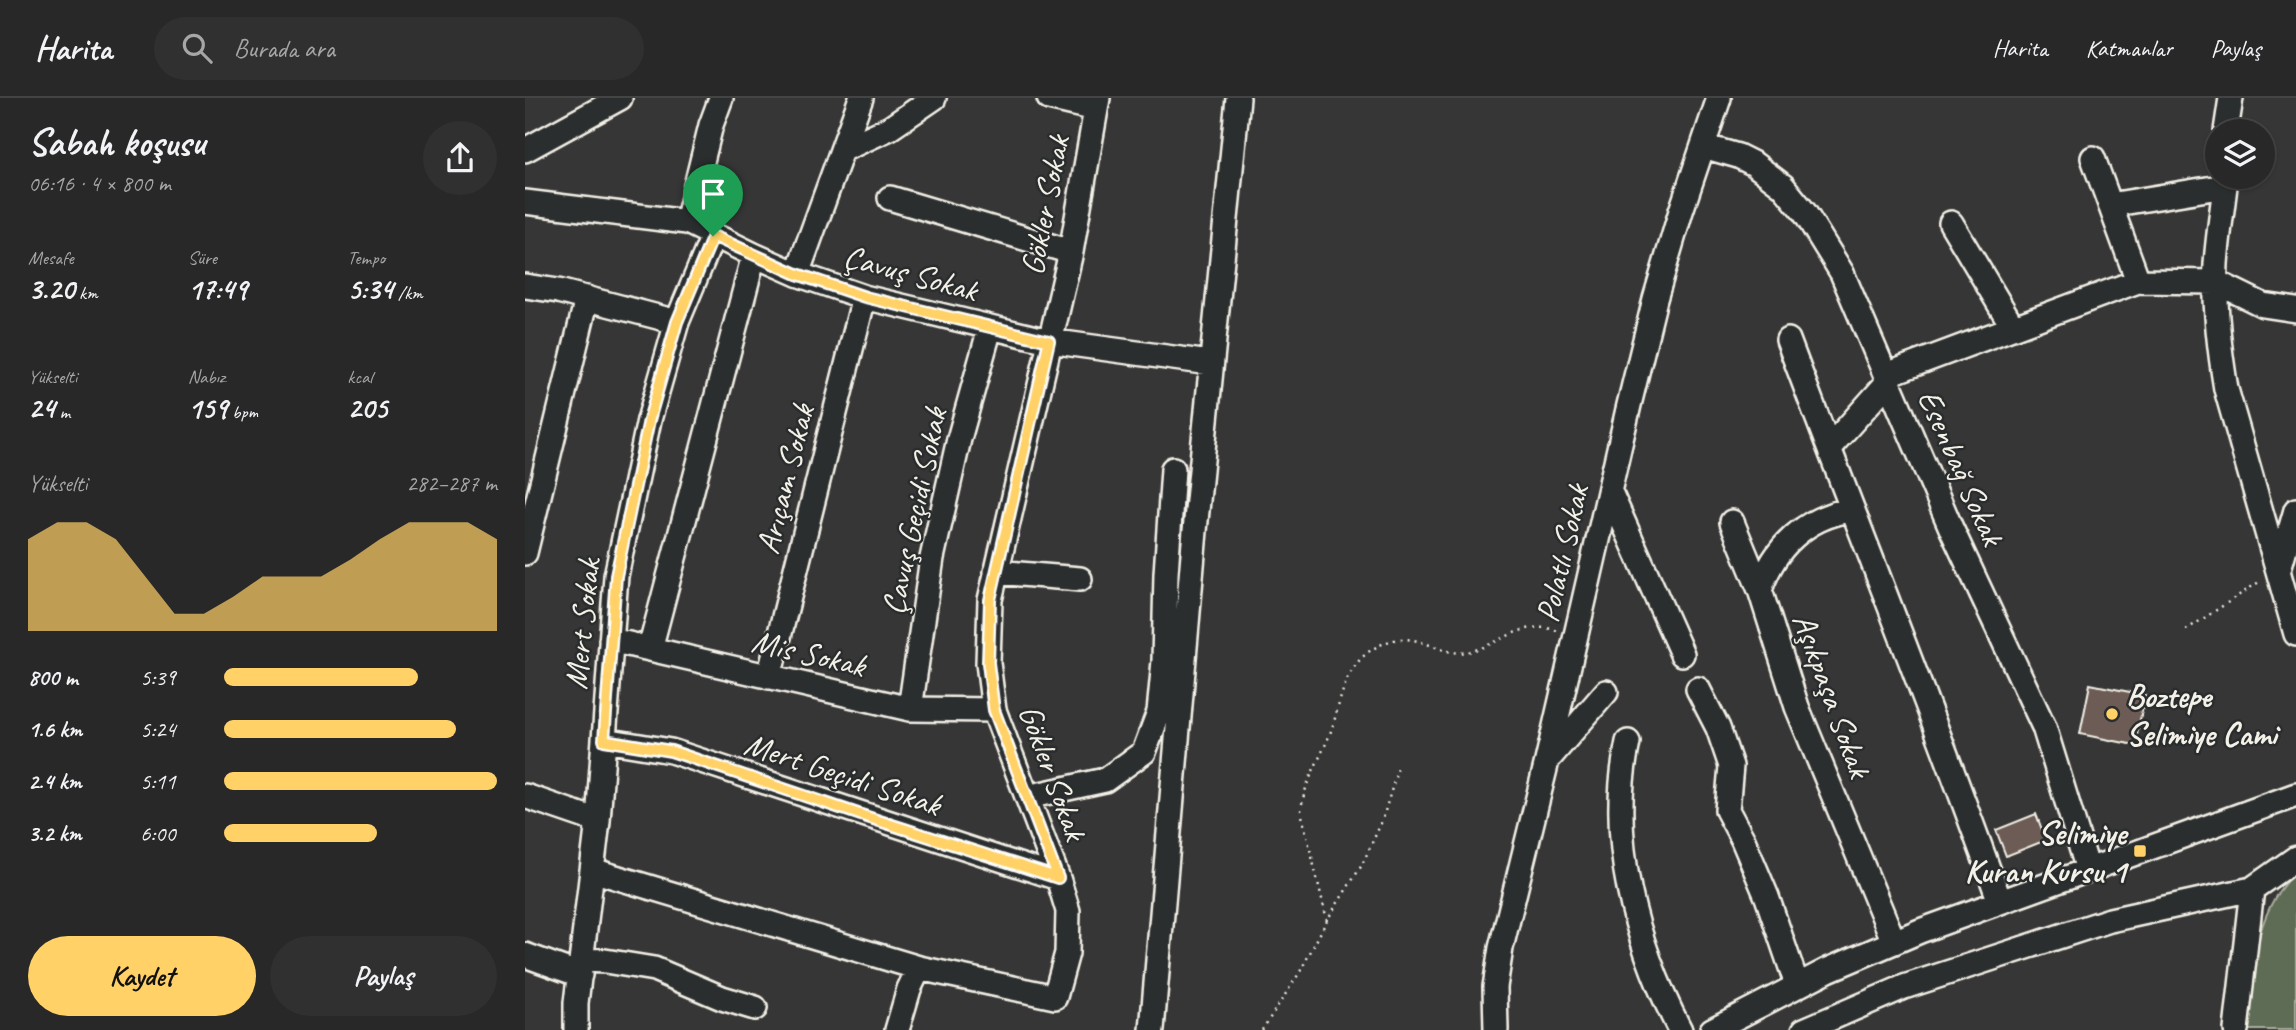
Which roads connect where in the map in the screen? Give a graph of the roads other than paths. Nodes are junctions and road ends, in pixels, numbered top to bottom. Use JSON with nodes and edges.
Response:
{"nodes":[{"id":1,"x":620,"y":98,"type":"edge"},
{"id":2,"x":721,"y":98,"type":"edge"},
{"id":3,"x":861,"y":98,"type":"edge"},
{"id":4,"x":934,"y":98,"type":"edge"},
{"id":5,"x":1049,"y":98,"type":"edge"},
{"id":6,"x":1238,"y":98,"type":"edge"},
{"id":7,"x":2231,"y":98,"type":"edge"},
{"id":8,"x":1722,"y":102,"type":"edge"},
{"id":9,"x":1097,"y":104,"type":"edge"},
{"id":10,"x":589,"y":106,"type":"edge"},
{"id":11,"x":2228,"y":119,"type":"edge"},
{"id":12,"x":1703,"y":146,"type":"junction"},
{"id":13,"x":525,"y":150,"type":"edge"},
{"id":14,"x":842,"y":150,"type":"junction"},
{"id":15,"x":2093,"y":158,"type":"dead end"},
{"id":16,"x":2205,"y":186,"type":"edge"},
{"id":17,"x":2224,"y":189,"type":"edge"},
{"id":18,"x":890,"y":198,"type":"dead end"},
{"id":19,"x":525,"y":202,"type":"edge"},
{"id":20,"x":2110,"y":205,"type":"junction"},
{"id":21,"x":687,"y":222,"type":"junction"},
{"id":22,"x":1951,"y":223,"type":"dead end"},
{"id":23,"x":713,"y":236,"type":"junction"},
{"id":24,"x":1071,"y":251,"type":"junction"},
{"id":25,"x":754,"y":255,"type":"junction"},
{"id":26,"x":797,"y":274,"type":"junction"},
{"id":27,"x":2138,"y":281,"type":"junction"},
{"id":28,"x":2216,"y":282,"type":"junction"},
{"id":29,"x":525,"y":286,"type":"edge"},
{"id":30,"x":865,"y":297,"type":"junction"},
{"id":31,"x":587,"y":298,"type":"junction"},
{"id":32,"x":2296,"y":310,"type":"edge"},
{"id":33,"x":677,"y":322,"type":"junction"},
{"id":34,"x":2013,"y":327,"type":"junction"},
{"id":35,"x":990,"y":328,"type":"junction"},
{"id":36,"x":1789,"y":340,"type":"dead end"},
{"id":37,"x":1049,"y":341,"type":"junction"},
{"id":38,"x":1210,"y":363,"type":"junction"},
{"id":39,"x":1887,"y":378,"type":"junction"},
{"id":40,"x":1829,"y":448,"type":"junction"},
{"id":41,"x":1173,"y":470,"type":"dead end"},
{"id":42,"x":1610,"y":492,"type":"junction"},
{"id":43,"x":1851,"y":510,"type":"junction"},
{"id":44,"x":2296,"y":510,"type":"edge"},
{"id":45,"x":1732,"y":522,"type":"dead end"},
{"id":46,"x":525,"y":553,"type":"edge"},
{"id":47,"x":2279,"y":569,"type":"junction"},
{"id":48,"x":996,"y":572,"type":"junction"},
{"id":49,"x":1080,"y":579,"type":"dead end"},
{"id":50,"x":1760,"y":590,"type":"junction"},
{"id":51,"x":2296,"y":634,"type":"edge"},
{"id":52,"x":611,"y":640,"type":"junction"},
{"id":53,"x":650,"y":649,"type":"junction"},
{"id":54,"x":1682,"y":654,"type":"dead end"},
{"id":55,"x":769,"y":677,"type":"junction"},
{"id":56,"x":1698,"y":689,"type":"dead end"},
{"id":57,"x":1605,"y":692,"type":"dead end"},
{"id":58,"x":910,"y":709,"type":"junction"},
{"id":59,"x":994,"y":710,"type":"junction"},
{"id":60,"x":604,"y":740,"type":"junction"},
{"id":61,"x":1628,"y":743,"type":"dead end"},
{"id":62,"x":1547,"y":761,"type":"junction"},
{"id":63,"x":2296,"y":795,"type":"edge"},
{"id":64,"x":525,"y":796,"type":"edge"},
{"id":65,"x":1027,"y":797,"type":"junction"},
{"id":66,"x":598,"y":821,"type":"junction"},
{"id":67,"x":2296,"y":858,"type":"edge"},
{"id":68,"x":593,"y":870,"type":"junction"},
{"id":69,"x":2088,"y":870,"type":"junction"},
{"id":70,"x":1058,"y":878,"type":"junction"},
{"id":71,"x":2252,"y":889,"type":"junction"},
{"id":72,"x":2000,"y":902,"type":"junction"},
{"id":73,"x":1894,"y":942,"type":"junction"},
{"id":74,"x":525,"y":955,"type":"edge"},
{"id":75,"x":581,"y":967,"type":"junction"},
{"id":76,"x":919,"y":968,"type":"junction"},
{"id":77,"x":1797,"y":985,"type":"junction"},
{"id":78,"x":755,"y":1007,"type":"dead end"},
{"id":79,"x":576,"y":1030,"type":"edge"},
{"id":80,"x":897,"y":1030,"type":"edge"},
{"id":81,"x":1152,"y":1030,"type":"edge"},
{"id":82,"x":1496,"y":1030,"type":"edge"},
{"id":83,"x":1680,"y":1030,"type":"edge"},
{"id":84,"x":1712,"y":1030,"type":"edge"},
{"id":85,"x":1804,"y":1030,"type":"edge"},
{"id":86,"x":2236,"y":1030,"type":"edge"}],
"edges":[{"from":1,"to":10,"type":"street"},
{"from":2,"to":21,"type":"street"},
{"from":3,"to":14,"type":"street"},
{"from":4,"to":14,"type":"street"},
{"from":5,"to":9,"type":"street"},
{"from":6,"to":38,"type":"street"},
{"from":7,"to":11,"type":"street"},
{"from":8,"to":12,"type":"street","name":"Polatlı Sokak"},
{"from":9,"to":24,"type":"street","name":"Gökler Sokak"},
{"from":10,"to":13,"type":"street"},
{"from":12,"to":39,"type":"street","name":"Esenbağ Sokak"},
{"from":12,"to":42,"type":"street","name":"Polatlı Sokak"},
{"from":14,"to":26,"type":"street"},
{"from":15,"to":20,"type":"street"},
{"from":16,"to":20,"type":"street"},
{"from":17,"to":28,"type":"street"},
{"from":18,"to":24,"type":"street"},
{"from":19,"to":21,"type":"street"},
{"from":20,"to":27,"type":"street"},
{"from":21,"to":23,"type":"street","name":"Çavuş Sokak"},
{"from":22,"to":34,"type":"street"},
{"from":23,"to":25,"type":"street","name":"Çavuş Sokak"},
{"from":23,"to":33,"type":"street","name":"Mert Sokak"},
{"from":24,"to":37,"type":"street","name":"Gökler Sokak"},
{"from":25,"to":26,"type":"street","name":"Çavuş Sokak"},
{"from":25,"to":53,"type":"street"},
{"from":26,"to":30,"type":"street","name":"Çavuş Sokak"},
{"from":27,"to":28,"type":"street"},
{"from":27,"to":34,"type":"street"},
{"from":28,"to":32,"type":"street"},
{"from":28,"to":47,"type":"street"},
{"from":29,"to":31,"type":"street"},
{"from":30,"to":35,"type":"street","name":"Çavuş Sokak"},
{"from":30,"to":55,"type":"street","name":"Arıçam Sokak"},
{"from":31,"to":33,"type":"street"},
{"from":31,"to":46,"type":"street"},
{"from":33,"to":52,"type":"street","name":"Mert Sokak"},
{"from":34,"to":39,"type":"street"},
{"from":35,"to":37,"type":"street","name":"Çavuş Sokak"},
{"from":35,"to":58,"type":"street","name":"Çavuş Geçidi Sokak"},
{"from":36,"to":40,"type":"street"},
{"from":37,"to":38,"type":"street","name":"Çavuş Sokak"},
{"from":37,"to":48,"type":"street","name":"Gökler Sokak"},
{"from":38,"to":81,"type":"street"},
{"from":39,"to":40,"type":"street"},
{"from":39,"to":69,"type":"street","name":"Esenbağ Sokak"},
{"from":40,"to":43,"type":"street"},
{"from":41,"to":65,"type":"street"},
{"from":42,"to":54,"type":"street"},
{"from":42,"to":62,"type":"street","name":"Polatlı Sokak"},
{"from":43,"to":50,"type":"street","name":"Aşıkpaşa Sokak"},
{"from":43,"to":72,"type":"street"},
{"from":44,"to":47,"type":"street"},
{"from":45,"to":50,"type":"street"},
{"from":47,"to":51,"type":"street"},
{"from":48,"to":49,"type":"street"},
{"from":48,"to":59,"type":"street","name":"Gökler Sokak"},
{"from":50,"to":73,"type":"street","name":"Aşıkpaşa Sokak"},
{"from":52,"to":53,"type":"street","name":"Mis Sokak"},
{"from":52,"to":60,"type":"street","name":"Mert Sokak"},
{"from":53,"to":55,"type":"street","name":"Mis Sokak"},
{"from":55,"to":58,"type":"street","name":"Mis Sokak"},
{"from":56,"to":77,"type":"street"},
{"from":57,"to":62,"type":"street"},
{"from":58,"to":59,"type":"street","name":"Mis Sokak"},
{"from":59,"to":65,"type":"street","name":"Gökler Sokak"},
{"from":60,"to":66,"type":"street","name":"Mert Sokak"},
{"from":60,"to":70,"type":"street","name":"Mert Geçidi Sokak"},
{"from":61,"to":83,"type":"street"},
{"from":62,"to":82,"type":"street","name":"Polatlı Sokak"},
{"from":63,"to":69,"type":"street"},
{"from":64,"to":66,"type":"street"},
{"from":65,"to":70,"type":"street","name":"Gökler Sokak"},
{"from":66,"to":68,"type":"street","name":"Mert Sokak"},
{"from":67,"to":71,"type":"street"},
{"from":68,"to":75,"type":"street","name":"Mert Sokak"},
{"from":68,"to":76,"type":"street","name":"Gökler Sokak"},
{"from":69,"to":72,"type":"street"},
{"from":70,"to":76,"type":"street","name":"Gökler Sokak"},
{"from":71,"to":85,"type":"street"},
{"from":71,"to":86,"type":"street"},
{"from":72,"to":73,"type":"street"},
{"from":73,"to":77,"type":"street"},
{"from":74,"to":75,"type":"street"},
{"from":75,"to":78,"type":"street"},
{"from":75,"to":79,"type":"street","name":"Mert Sokak"},
{"from":76,"to":80,"type":"street"},
{"from":77,"to":84,"type":"street"}]}
